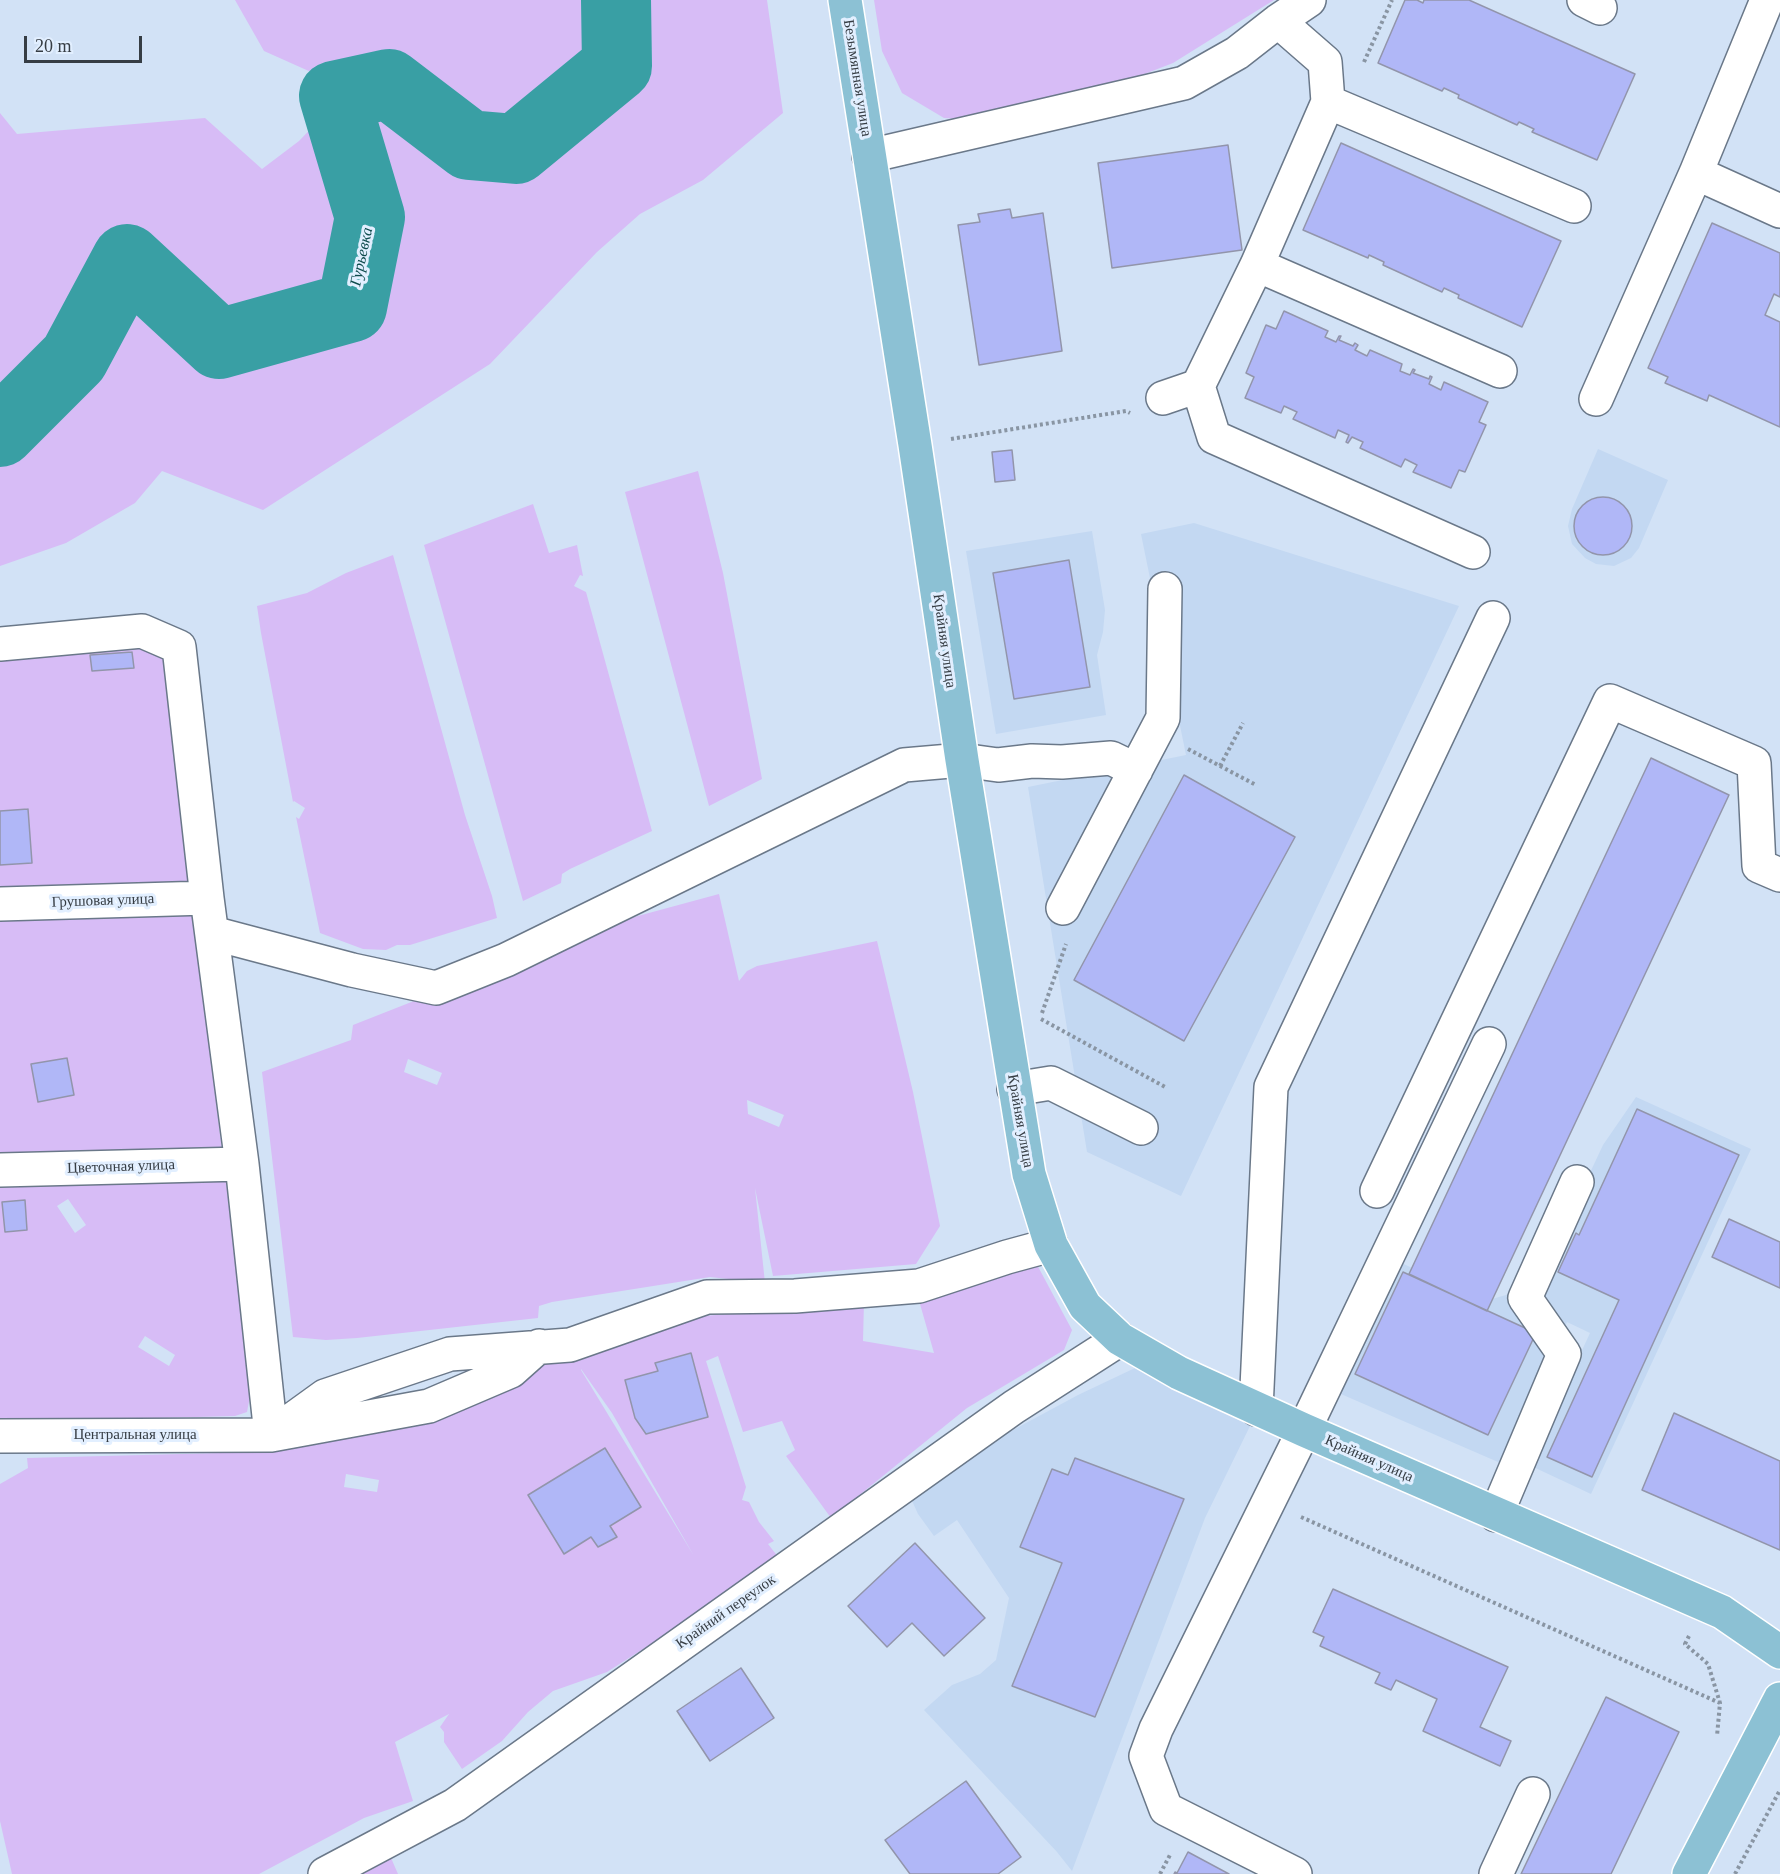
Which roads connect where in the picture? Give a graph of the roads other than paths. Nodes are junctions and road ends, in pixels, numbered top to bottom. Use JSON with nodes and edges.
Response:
{"nodes":[{"id":1,"x":845,"y":0,"type":"edge"},
{"id":2,"x":1309,"y":0,"type":"edge"},
{"id":3,"x":1767,"y":0,"type":"edge"},
{"id":4,"x":1278,"y":21,"type":"junction"},
{"id":5,"x":1328,"y":102,"type":"junction"},
{"id":6,"x":869,"y":156,"type":"junction"},
{"id":7,"x":1696,"y":173,"type":"junction"},
{"id":8,"x":1574,"y":206,"type":"dead end"},
{"id":9,"x":1780,"y":211,"type":"edge"},
{"id":10,"x":1257,"y":265,"type":"junction"},
{"id":11,"x":1500,"y":371,"type":"dead end"},
{"id":12,"x":1198,"y":386,"type":"junction"},
{"id":13,"x":1163,"y":398,"type":"dead end"},
{"id":14,"x":1596,"y":399,"type":"dead end"},
{"id":15,"x":1473,"y":552,"type":"dead end"},
{"id":16,"x":1165,"y":589,"type":"dead end"},
{"id":17,"x":1493,"y":618,"type":"dead end"},
{"id":18,"x":0,"y":644,"type":"edge"},
{"id":19,"x":962,"y":760,"type":"junction"},
{"id":20,"x":1136,"y":770,"type":"junction"},
{"id":21,"x":1780,"y":875,"type":"edge"},
{"id":22,"x":207,"y":898,"type":"junction"},
{"id":23,"x":0,"y":904,"type":"edge"},
{"id":24,"x":1063,"y":908,"type":"dead end"},
{"id":25,"x":212,"y":933,"type":"junction"},
{"id":26,"x":1489,"y":1044,"type":"dead end"},
{"id":27,"x":1014,"y":1089,"type":"junction"},
{"id":28,"x":1141,"y":1128,"type":"dead end"},
{"id":29,"x":242,"y":1164,"type":"junction"},
{"id":30,"x":0,"y":1170,"type":"edge"},
{"id":31,"x":1577,"y":1182,"type":"dead end"},
{"id":32,"x":1377,"y":1191,"type":"dead end"},
{"id":33,"x":1051,"y":1245,"type":"junction"},
{"id":34,"x":1120,"y":1340,"type":"junction"},
{"id":35,"x":1256,"y":1409,"type":"junction"},
{"id":36,"x":1304,"y":1430,"type":"junction"},
{"id":37,"x":270,"y":1435,"type":"junction"},
{"id":38,"x":0,"y":1436,"type":"edge"},
{"id":39,"x":1496,"y":1515,"type":"junction"},
{"id":40,"x":1780,"y":1652,"type":"edge"},
{"id":41,"x":1780,"y":1699,"type":"edge"},
{"id":42,"x":1533,"y":1794,"type":"dead end"},
{"id":43,"x":325,"y":1874,"type":"edge"},
{"id":44,"x":1295,"y":1874,"type":"edge"},
{"id":45,"x":1496,"y":1874,"type":"edge"},
{"id":46,"x":1689,"y":1874,"type":"edge"}],
"edges":[{"from":1,"to":6,"type":"main road","name":"Безымянная улица"},
{"from":2,"to":4,"type":"street"},
{"from":3,"to":7,"type":"street"},
{"from":4,"to":5,"type":"street"},
{"from":4,"to":6,"type":"street"},
{"from":5,"to":8,"type":"street"},
{"from":5,"to":10,"type":"street"},
{"from":6,"to":19,"type":"main road","name":"Крайняя улица"},
{"from":7,"to":9,"type":"street"},
{"from":7,"to":14,"type":"street"},
{"from":10,"to":11,"type":"street"},
{"from":10,"to":12,"type":"street"},
{"from":12,"to":13,"type":"street"},
{"from":12,"to":15,"type":"street"},
{"from":16,"to":20,"type":"street"},
{"from":17,"to":35,"type":"street"},
{"from":18,"to":22,"type":"street"},
{"from":19,"to":20,"type":"street"},
{"from":19,"to":25,"type":"street"},
{"from":19,"to":27,"type":"main road","name":"Крайняя улица"},
{"from":20,"to":24,"type":"street"},
{"from":21,"to":32,"type":"street"},
{"from":22,"to":23,"type":"street","name":"Грушовая улица"},
{"from":22,"to":25,"type":"street"},
{"from":25,"to":29,"type":"street"},
{"from":26,"to":36,"type":"street"},
{"from":27,"to":28,"type":"street"},
{"from":27,"to":33,"type":"main road","name":"Крайняя улица"},
{"from":29,"to":30,"type":"street","name":"Цветочная улица"},
{"from":29,"to":37,"type":"street"},
{"from":31,"to":39,"type":"street"},
{"from":33,"to":34,"type":"main road","name":"Крайняя улица"},
{"from":33,"to":37,"type":"street"},
{"from":34,"to":35,"type":"main road","name":"Крайняя улица"},
{"from":34,"to":43,"type":"street","name":"Крайний переулок"},
{"from":35,"to":36,"type":"main road","name":"Крайняя улица"},
{"from":36,"to":39,"type":"main road","name":"Крайняя улица"},
{"from":36,"to":44,"type":"street"},
{"from":37,"to":38,"type":"street","name":"Центральная улица"},
{"from":39,"to":40,"type":"main road","name":"Крайняя улица"},
{"from":41,"to":46,"type":"main road"},
{"from":42,"to":45,"type":"street"}]}
